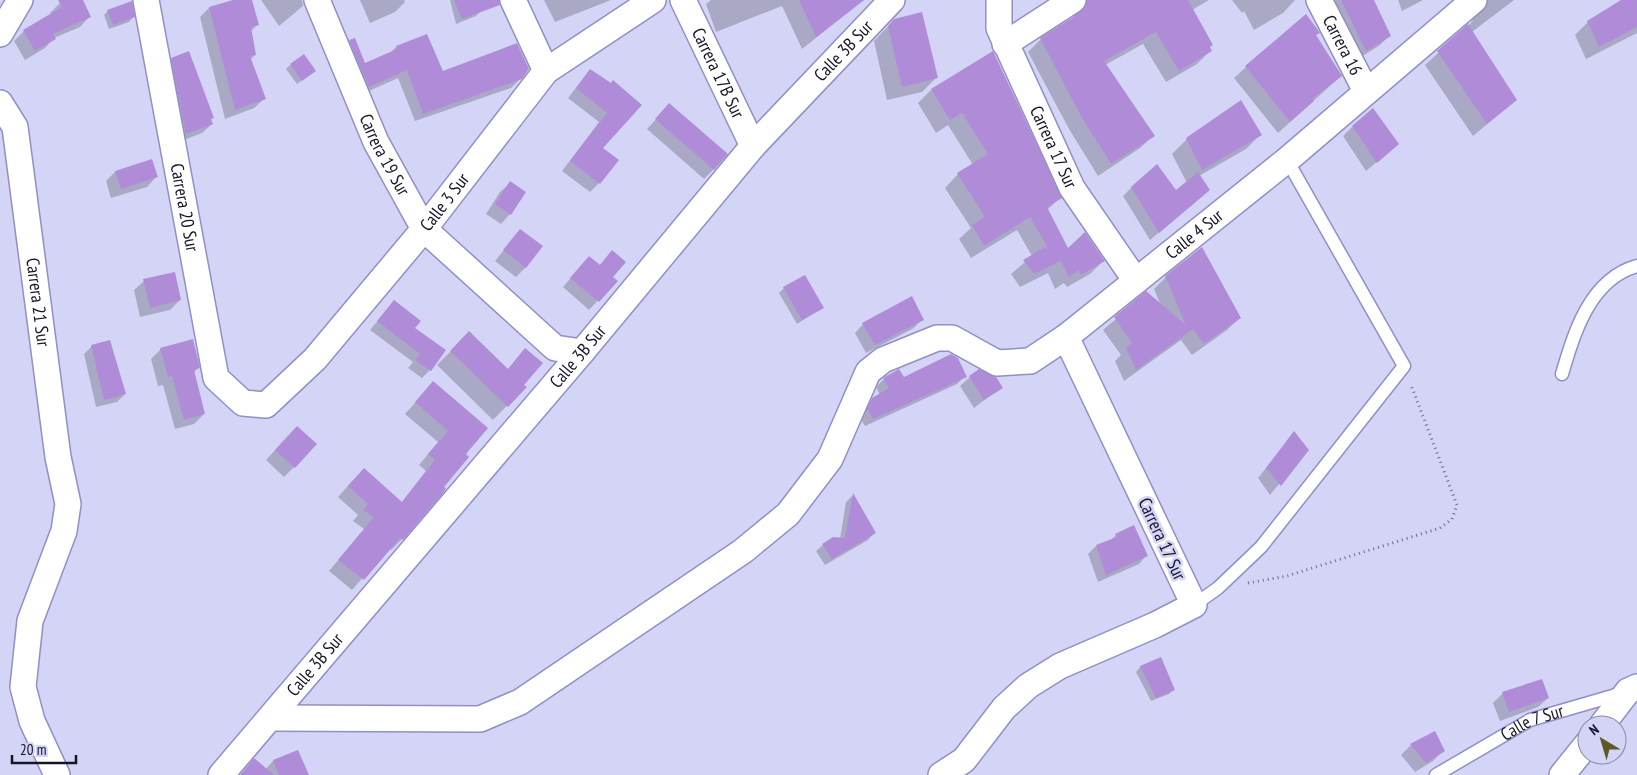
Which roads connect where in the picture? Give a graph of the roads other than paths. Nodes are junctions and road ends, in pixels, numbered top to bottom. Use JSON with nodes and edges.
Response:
{"nodes":[{"id":1,"x":20,"y":0,"type":"edge"},
{"id":2,"x":146,"y":0,"type":"edge"},
{"id":3,"x":317,"y":0,"type":"edge"},
{"id":4,"x":513,"y":0,"type":"edge"},
{"id":5,"x":653,"y":0,"type":"edge"},
{"id":6,"x":683,"y":0,"type":"edge"},
{"id":7,"x":892,"y":0,"type":"edge"},
{"id":8,"x":1000,"y":0,"type":"edge"},
{"id":9,"x":1041,"y":0,"type":"edge"},
{"id":10,"x":1073,"y":0,"type":"edge"},
{"id":11,"x":1319,"y":0,"type":"edge"},
{"id":12,"x":1474,"y":0,"type":"edge"},
{"id":13,"x":0,"y":34,"type":"edge"},
{"id":14,"x":1002,"y":36,"type":"junction"},
{"id":15,"x":546,"y":71,"type":"junction"},
{"id":16,"x":1366,"y":91,"type":"junction"},
{"id":17,"x":0,"y":103,"type":"edge"},
{"id":18,"x":753,"y":146,"type":"junction"},
{"id":19,"x":1287,"y":160,"type":"junction"},
{"id":20,"x":424,"y":229,"type":"junction"},
{"id":21,"x":1637,"y":266,"type":"edge"},
{"id":22,"x":1136,"y":281,"type":"junction"},
{"id":23,"x":1066,"y":337,"type":"junction"},
{"id":24,"x":582,"y":352,"type":"junction"},
{"id":25,"x":1562,"y":374,"type":"dead end"},
{"id":26,"x":243,"y":403,"type":"joint"},
{"id":27,"x":1194,"y":605,"type":"junction"},
{"id":28,"x":1633,"y":689,"type":"edge"},
{"id":29,"x":1611,"y":715,"type":"edge"},
{"id":30,"x":271,"y":718,"type":"junction"},
{"id":31,"x":1577,"y":756,"type":"edge"},
{"id":32,"x":57,"y":775,"type":"edge"},
{"id":33,"x":221,"y":775,"type":"edge"},
{"id":34,"x":941,"y":775,"type":"edge"},
{"id":35,"x":1436,"y":775,"type":"edge"},
{"id":36,"x":1562,"y":775,"type":"edge"}],
"edges":[{"from":1,"to":13,"type":"street"},
{"from":2,"to":26,"type":"street","name":"Carrera 20 Sur"},
{"from":3,"to":20,"type":"street","name":"Carrera 19 Sur"},
{"from":4,"to":15,"type":"street"},
{"from":5,"to":15,"type":"street","name":"Calle 3 Sur"},
{"from":6,"to":18,"type":"street","name":"Carrera 17B Sur"},
{"from":7,"to":18,"type":"street","name":"Calle 3B Sur"},
{"from":8,"to":14,"type":"street","name":"Carrera 17 Sur"},
{"from":9,"to":14,"type":"street"},
{"from":10,"to":14,"type":"street"},
{"from":11,"to":16,"type":"street","name":"Carrera 16"},
{"from":12,"to":16,"type":"street","name":"Calle 4 Sur"},
{"from":14,"to":22,"type":"street","name":"Carrera 17 Sur"},
{"from":15,"to":20,"type":"street","name":"Calle 3 Sur"},
{"from":16,"to":19,"type":"street","name":"Calle 4 Sur"},
{"from":17,"to":32,"type":"street","name":"Carrera 21 Sur"},
{"from":18,"to":24,"type":"street","name":"Calle 3B Sur"},
{"from":19,"to":22,"type":"street","name":"Calle 4 Sur"},
{"from":19,"to":27,"type":"lane"},
{"from":20,"to":24,"type":"street","name":"Carrera 19 Sur"},
{"from":20,"to":26,"type":"street","name":"Calle 3 Sur"},
{"from":21,"to":25,"type":"lane"},
{"from":22,"to":23,"type":"street","name":"Calle 4 Sur"},
{"from":23,"to":27,"type":"street","name":"Carrera 17 Sur"},
{"from":23,"to":30,"type":"street","name":"Calle 4 Sur"},
{"from":24,"to":30,"type":"street","name":"Calle 3B Sur"},
{"from":27,"to":34,"type":"street"},
{"from":28,"to":29,"type":"street"},
{"from":28,"to":35,"type":"lane","name":"Calle 7 Sur"},
{"from":30,"to":33,"type":"street","name":"Calle 3B Sur"},
{"from":31,"to":36,"type":"street"}]}
